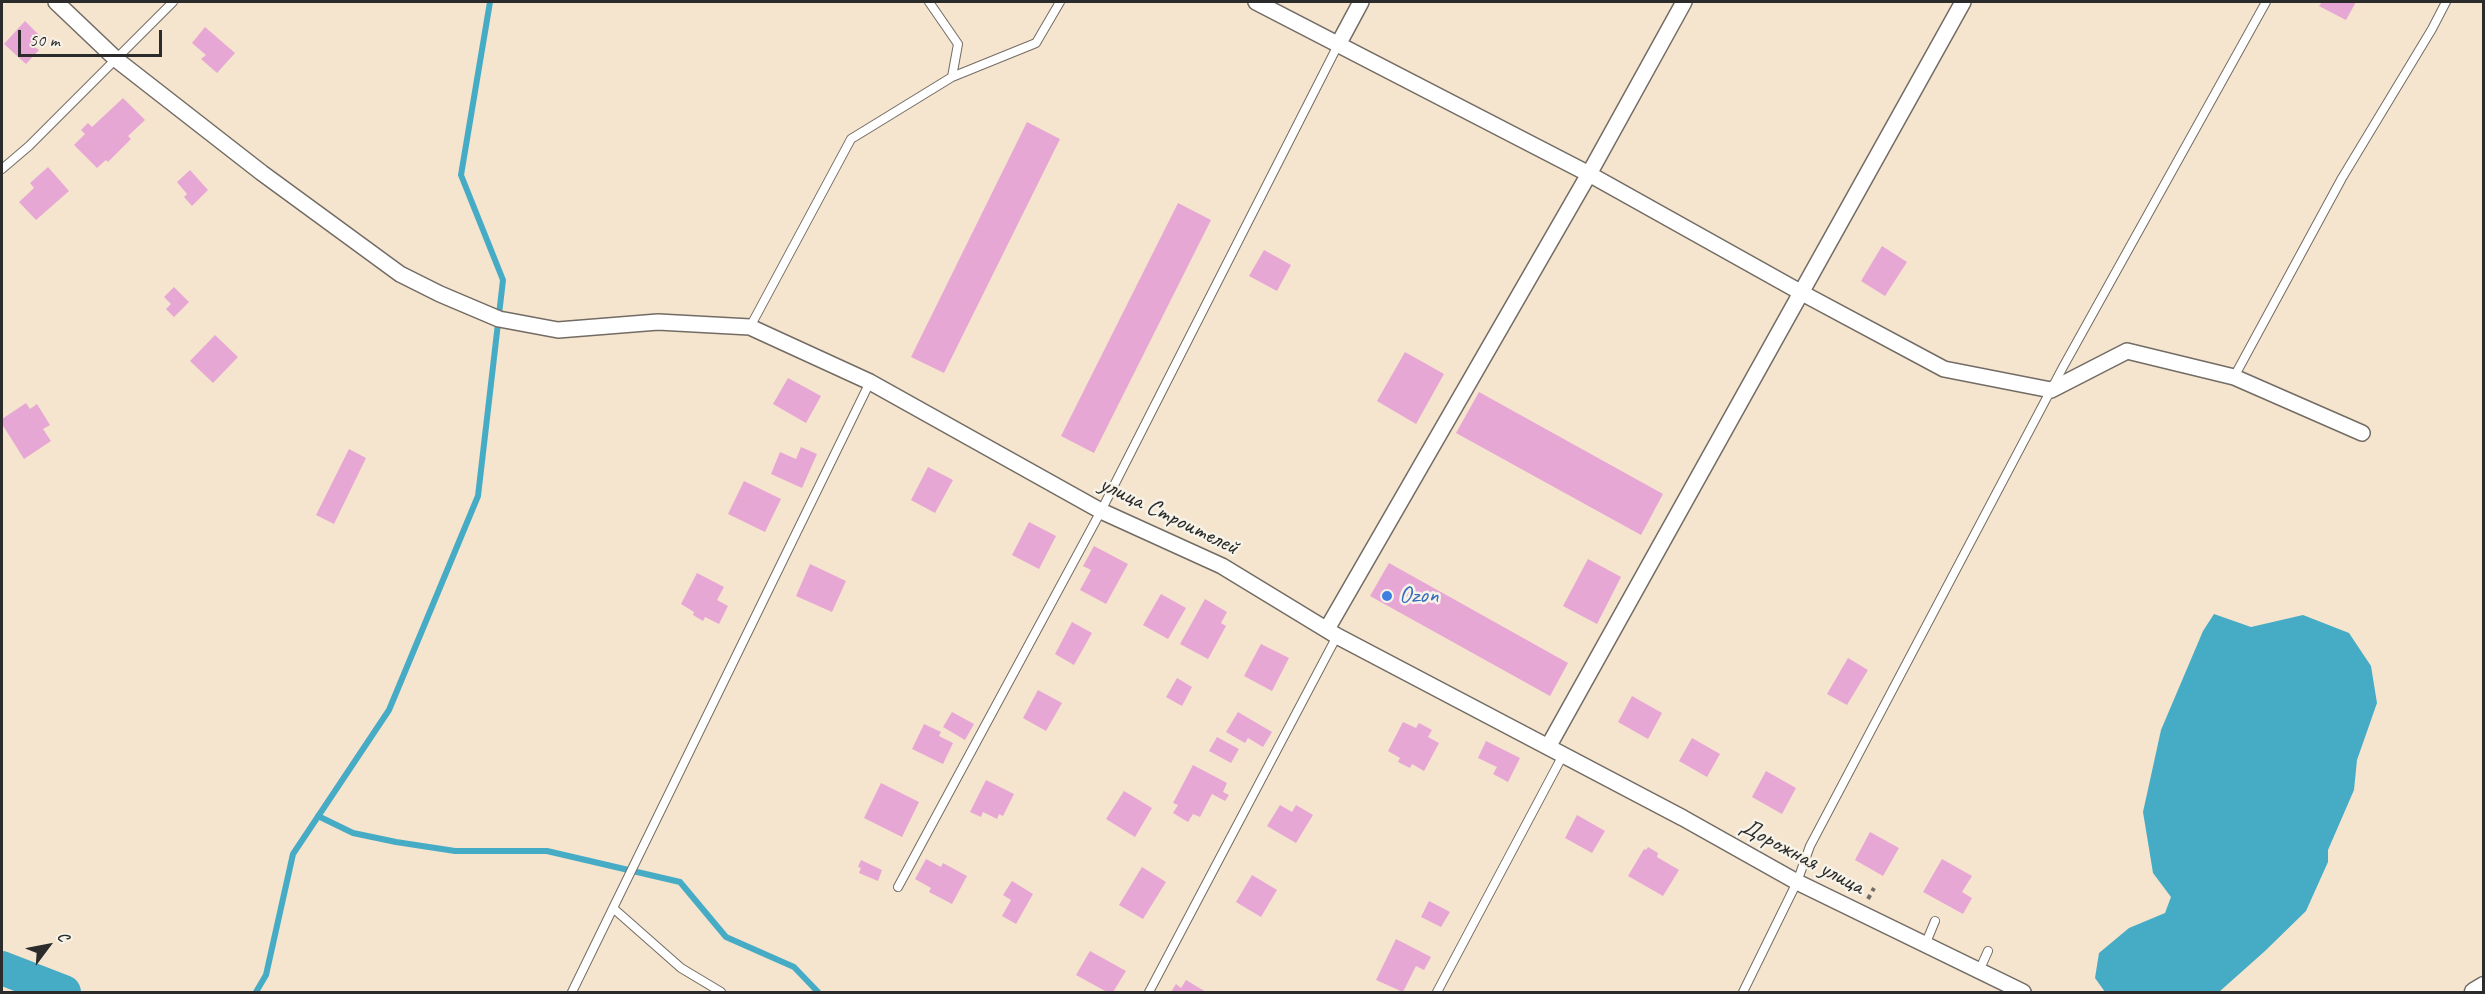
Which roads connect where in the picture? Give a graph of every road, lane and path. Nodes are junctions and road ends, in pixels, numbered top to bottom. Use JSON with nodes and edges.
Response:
{"nodes":[{"id":1,"x":57,"y":2,"type":"edge"},
{"id":2,"x":173,"y":2,"type":"edge"},
{"id":3,"x":929,"y":2,"type":"edge"},
{"id":4,"x":1060,"y":2,"type":"edge"},
{"id":5,"x":1256,"y":2,"type":"edge"},
{"id":6,"x":1361,"y":2,"type":"edge"},
{"id":7,"x":1684,"y":2,"type":"edge"},
{"id":8,"x":1963,"y":2,"type":"edge"},
{"id":9,"x":2266,"y":2,"type":"edge"},
{"id":10,"x":2446,"y":2,"type":"edge"},
{"id":11,"x":1339,"y":43,"type":"junction"},
{"id":12,"x":117,"y":60,"type":"junction"},
{"id":13,"x":952,"y":77,"type":"junction"},
{"id":14,"x":2,"y":169,"type":"edge"},
{"id":15,"x":1589,"y":174,"type":"junction"},
{"id":16,"x":1802,"y":293,"type":"junction"},
{"id":17,"x":750,"y":327,"type":"junction"},
{"id":18,"x":2234,"y":377,"type":"junction"},
{"id":19,"x":870,"y":382,"type":"junction"},
{"id":20,"x":2051,"y":390,"type":"junction"},
{"id":21,"x":2362,"y":433,"type":"dead end"},
{"id":22,"x":1101,"y":511,"type":"junction"},
{"id":23,"x":1332,"y":632,"type":"junction"},
{"id":24,"x":1548,"y":747,"type":"junction"},
{"id":25,"x":1563,"y":755,"type":"junction"},
{"id":26,"x":1797,"y":882,"type":"junction"},
{"id":27,"x":898,"y":887,"type":"dead end"},
{"id":28,"x":1874,"y":888,"type":"dead end"},
{"id":29,"x":1868,"y":898,"type":"dead end"},
{"id":30,"x":613,"y":908,"type":"junction"},
{"id":31,"x":1935,"y":921,"type":"dead end"},
{"id":32,"x":1925,"y":945,"type":"junction"},
{"id":33,"x":1988,"y":951,"type":"dead end"},
{"id":34,"x":1979,"y":971,"type":"junction"},
{"id":35,"x":2484,"y":986,"type":"edge"},
{"id":36,"x":572,"y":993,"type":"edge"},
{"id":37,"x":722,"y":993,"type":"edge"},
{"id":38,"x":1149,"y":993,"type":"edge"},
{"id":39,"x":1437,"y":993,"type":"edge"},
{"id":40,"x":1743,"y":993,"type":"edge"},
{"id":41,"x":2023,"y":993,"type":"edge"},
{"id":42,"x":2474,"y":993,"type":"edge"}],
"edges":[{"from":1,"to":12,"type":"street"},
{"from":2,"to":12,"type":"lane"},
{"from":3,"to":13,"type":"lane"},
{"from":4,"to":13,"type":"lane"},
{"from":5,"to":11,"type":"street"},
{"from":6,"to":11,"type":"street"},
{"from":7,"to":15,"type":"street"},
{"from":8,"to":16,"type":"street"},
{"from":9,"to":20,"type":"lane"},
{"from":10,"to":18,"type":"lane"},
{"from":11,"to":15,"type":"street"},
{"from":11,"to":22,"type":"lane"},
{"from":12,"to":14,"type":"lane"},
{"from":12,"to":17,"type":"street"},
{"from":13,"to":17,"type":"lane"},
{"from":15,"to":16,"type":"street"},
{"from":15,"to":23,"type":"street"},
{"from":16,"to":20,"type":"street"},
{"from":16,"to":24,"type":"street"},
{"from":17,"to":19,"type":"street","name":"улица Строителей"},
{"from":18,"to":20,"type":"street"},
{"from":18,"to":21,"type":"street"},
{"from":19,"to":22,"type":"street","name":"улица Строителей"},
{"from":19,"to":30,"type":"lane"},
{"from":20,"to":26,"type":"lane"},
{"from":22,"to":23,"type":"street","name":"улица Строителей"},
{"from":22,"to":27,"type":"lane"},
{"from":23,"to":24,"type":"street","name":"улица Строителей"},
{"from":23,"to":38,"type":"lane"},
{"from":24,"to":25,"type":"street","name":"улица Строителей"},
{"from":25,"to":26,"type":"street","name":"Дорожная улица"},
{"from":25,"to":39,"type":"lane"},
{"from":26,"to":32,"type":"street","name":"Дорожная улица"},
{"from":26,"to":40,"type":"lane"},
{"from":28,"to":29,"type":"path"},
{"from":30,"to":36,"type":"lane"},
{"from":30,"to":37,"type":"lane"},
{"from":31,"to":32,"type":"lane"},
{"from":32,"to":34,"type":"street","name":"Дорожная улица"},
{"from":33,"to":34,"type":"lane"},
{"from":34,"to":41,"type":"street","name":"Дорожная улица"},
{"from":35,"to":42,"type":"street"}]}
